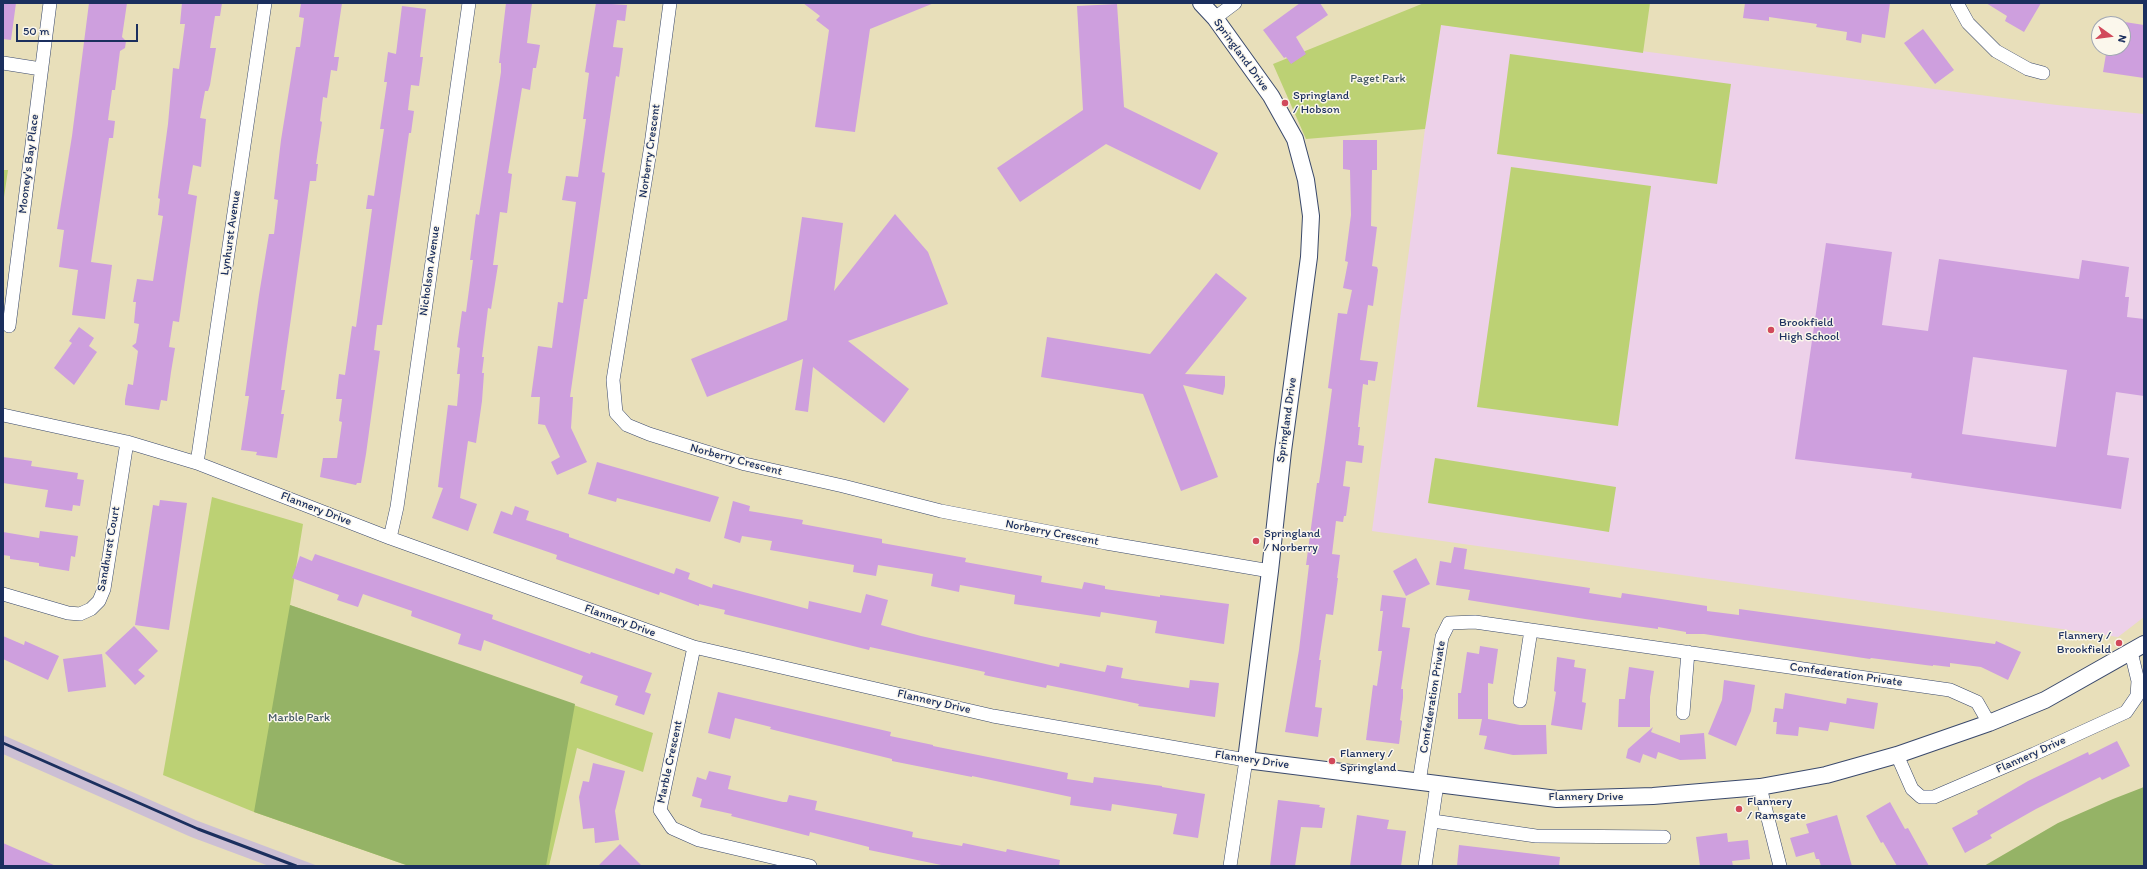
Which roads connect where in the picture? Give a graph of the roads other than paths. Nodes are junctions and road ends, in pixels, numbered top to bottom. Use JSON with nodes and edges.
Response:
{"nodes":[{"id":1,"x":50,"y":3,"type":"edge"},
{"id":2,"x":265,"y":3,"type":"edge"},
{"id":3,"x":468,"y":3,"type":"edge"},
{"id":4,"x":670,"y":3,"type":"edge"},
{"id":5,"x":1201,"y":3,"type":"edge"},
{"id":6,"x":1234,"y":3,"type":"edge"},
{"id":7,"x":1957,"y":3,"type":"edge"},
{"id":8,"x":1215,"y":18,"type":"junction"},
{"id":9,"x":3,"y":63,"type":"edge"},
{"id":10,"x":40,"y":69,"type":"junction"},
{"id":11,"x":2044,"y":73,"type":"dead end"},
{"id":12,"x":9,"y":326,"type":"dead end"},
{"id":13,"x":3,"y":415,"type":"edge"},
{"id":14,"x":127,"y":442,"type":"junction"},
{"id":15,"x":197,"y":462,"type":"junction"},
{"id":16,"x":390,"y":538,"type":"junction"},
{"id":17,"x":1270,"y":571,"type":"junction"},
{"id":18,"x":3,"y":594,"type":"edge"},
{"id":19,"x":1531,"y":630,"type":"junction"},
{"id":20,"x":694,"y":647,"type":"junction"},
{"id":21,"x":2137,"y":648,"type":"edge"},
{"id":22,"x":1688,"y":652,"type":"junction"},
{"id":23,"x":1520,"y":701,"type":"dead end"},
{"id":24,"x":1683,"y":713,"type":"dead end"},
{"id":25,"x":1989,"y":723,"type":"junction"},
{"id":26,"x":1897,"y":754,"type":"junction"},
{"id":27,"x":1246,"y":760,"type":"junction"},
{"id":28,"x":1419,"y":782,"type":"junction"},
{"id":29,"x":1437,"y":784,"type":"junction"},
{"id":30,"x":1760,"y":787,"type":"junction"},
{"id":31,"x":1433,"y":821,"type":"junction"},
{"id":32,"x":1664,"y":837,"type":"dead end"},
{"id":33,"x":810,"y":866,"type":"edge"},
{"id":34,"x":1230,"y":866,"type":"edge"},
{"id":35,"x":1425,"y":866,"type":"edge"},
{"id":36,"x":1780,"y":866,"type":"edge"}],
"edges":[{"from":1,"to":10,"type":"street","name":"Mooney's Bay Place"},
{"from":2,"to":15,"type":"street","name":"Lynhurst Avenue"},
{"from":3,"to":16,"type":"street","name":"Nicholson Avenue"},
{"from":4,"to":17,"type":"street","name":"Norberry Crescent"},
{"from":5,"to":8,"type":"street","name":"Springland Drive"},
{"from":6,"to":8,"type":"street"},
{"from":7,"to":11,"type":"street"},
{"from":8,"to":17,"type":"street","name":"Springland Drive"},
{"from":9,"to":10,"type":"street"},
{"from":10,"to":12,"type":"street","name":"Mooney's Bay Place"},
{"from":13,"to":14,"type":"street","name":"Flannery Drive"},
{"from":14,"to":15,"type":"street","name":"Flannery Drive"},
{"from":14,"to":18,"type":"street","name":"Sandhurst Court"},
{"from":15,"to":16,"type":"street","name":"Flannery Drive"},
{"from":16,"to":20,"type":"street","name":"Flannery Drive"},
{"from":17,"to":27,"type":"street","name":"Springland Drive"},
{"from":19,"to":22,"type":"street","name":"Confederation Private"},
{"from":19,"to":23,"type":"street"},
{"from":19,"to":28,"type":"street","name":"Confederation Private"},
{"from":20,"to":27,"type":"street","name":"Flannery Drive"},
{"from":20,"to":33,"type":"street","name":"Marble Crescent"},
{"from":21,"to":25,"type":"street","name":"Flannery Drive"},
{"from":21,"to":26,"type":"street","name":"Flannery Drive"},
{"from":22,"to":24,"type":"street"},
{"from":22,"to":25,"type":"street","name":"Confederation Private"},
{"from":25,"to":26,"type":"street","name":"Flannery Drive"},
{"from":26,"to":30,"type":"street","name":"Flannery Drive"},
{"from":27,"to":28,"type":"street","name":"Flannery Drive"},
{"from":27,"to":34,"type":"street","name":"Springland Drive"},
{"from":28,"to":29,"type":"street","name":"Flannery Drive"},
{"from":29,"to":30,"type":"street","name":"Flannery Drive"},
{"from":29,"to":31,"type":"street"},
{"from":30,"to":36,"type":"street"},
{"from":31,"to":32,"type":"street"},
{"from":31,"to":35,"type":"street"}]}
